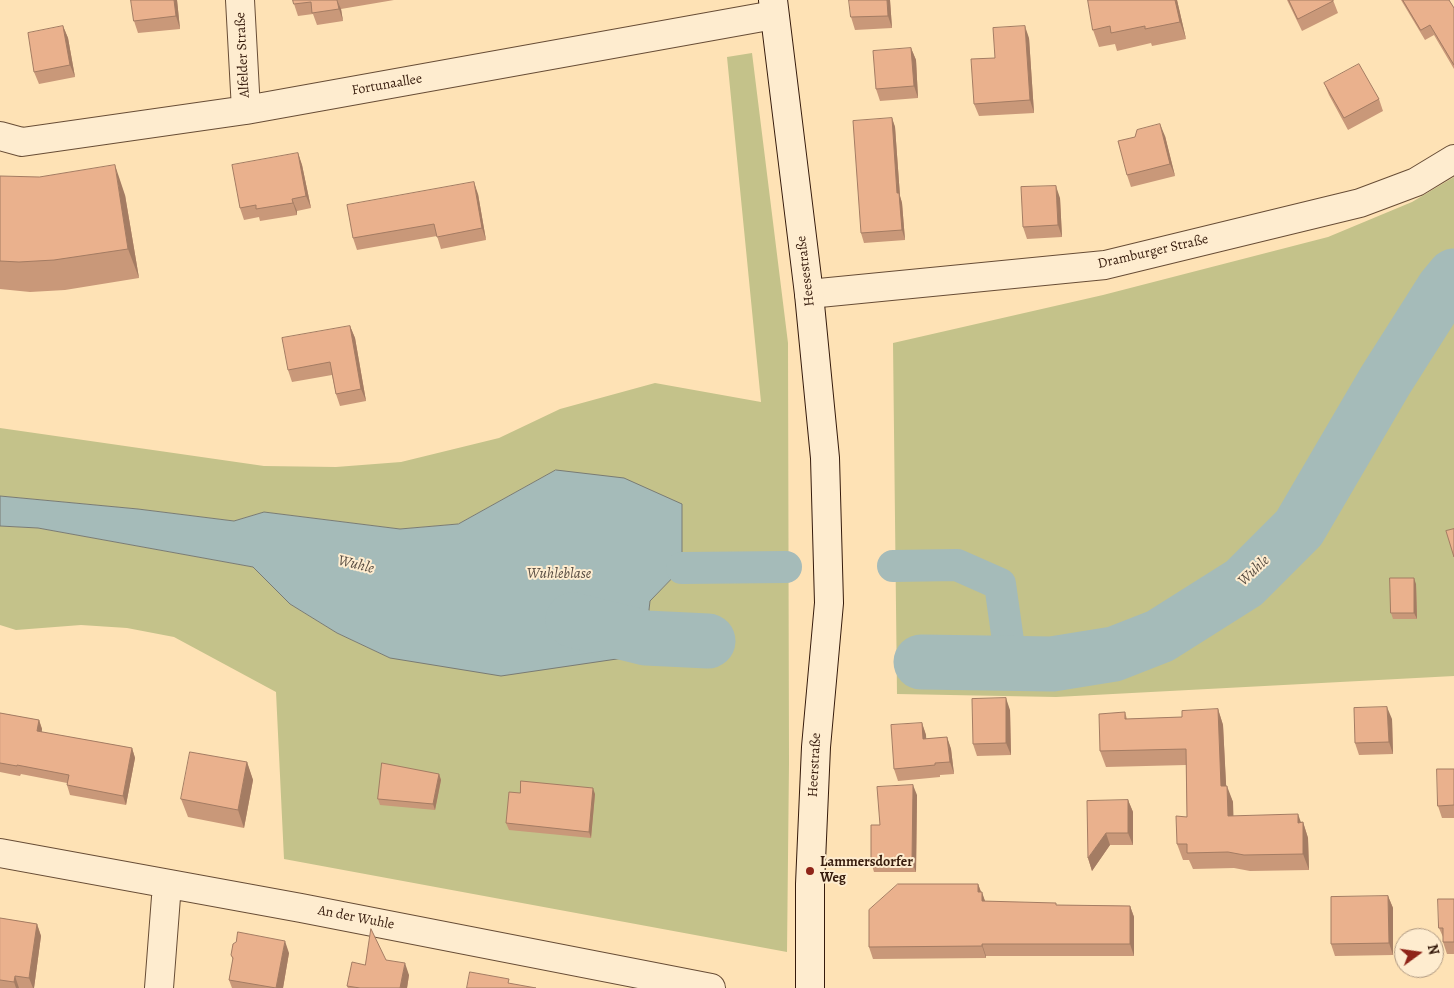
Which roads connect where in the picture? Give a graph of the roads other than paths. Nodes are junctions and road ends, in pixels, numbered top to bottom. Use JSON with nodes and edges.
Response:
{"nodes":[{"id":1,"x":240,"y":0,"type":"edge"},
{"id":2,"x":773,"y":7,"type":"edge"},
{"id":3,"x":246,"y":110,"type":"junction"},
{"id":4,"x":0,"y":136,"type":"edge"},
{"id":5,"x":1454,"y":159,"type":"edge"},
{"id":6,"x":809,"y":294,"type":"junction"},
{"id":7,"x":828,"y":543,"type":"joint"},
{"id":8,"x":0,"y":853,"type":"edge"},
{"id":9,"x":168,"y":884,"type":"junction"},
{"id":10,"x":159,"y":988,"type":"edge"},
{"id":11,"x":711,"y":988,"type":"edge"},
{"id":12,"x":810,"y":988,"type":"edge"}],
"edges":[{"from":1,"to":3,"type":"street","name":"Alfelder Straße"},
{"from":2,"to":3,"type":"street","name":"Fortunaallee"},
{"from":2,"to":6,"type":"street","name":"Heesestraße"},
{"from":3,"to":4,"type":"street","name":"Fortunaallee"},
{"from":5,"to":6,"type":"street","name":"Dramburger Straße"},
{"from":6,"to":7,"type":"street","name":"Heesestraße"},
{"from":7,"to":12,"type":"street","name":"Heerstraße"},
{"from":8,"to":9,"type":"street","name":"An der Wuhle"},
{"from":9,"to":10,"type":"street"},
{"from":9,"to":11,"type":"street","name":"An der Wuhle"}]}
